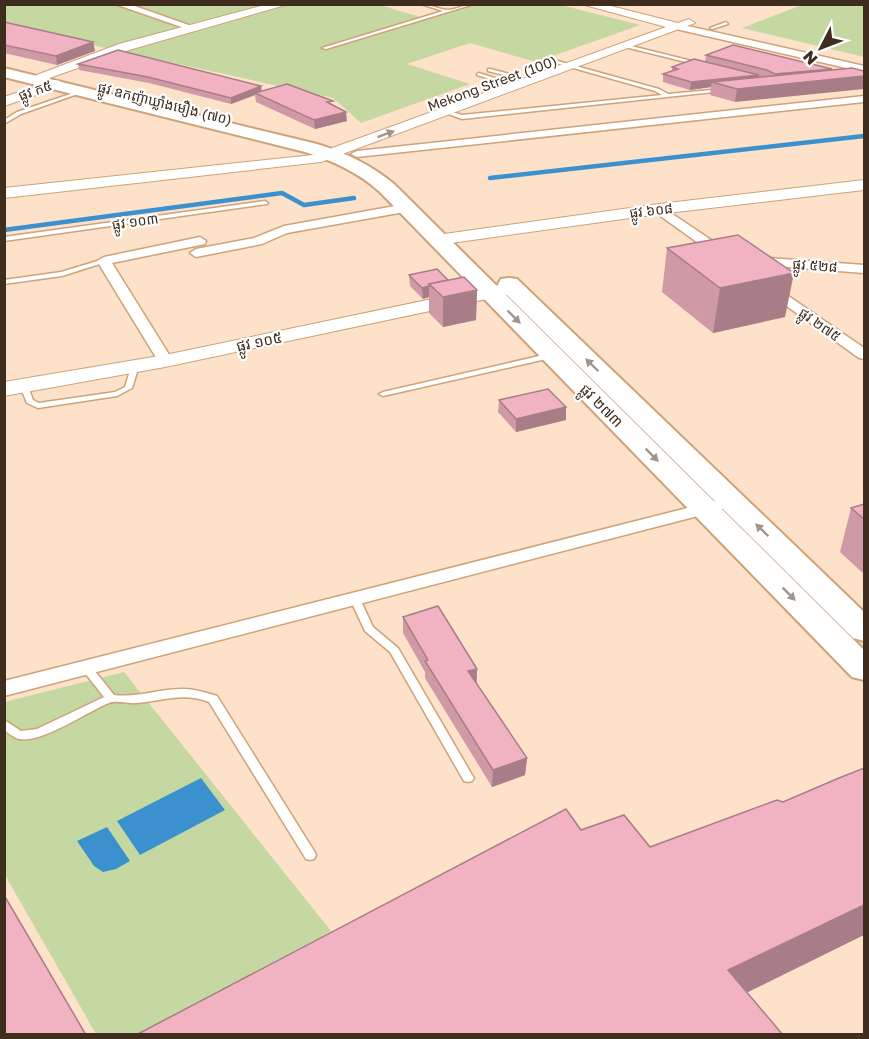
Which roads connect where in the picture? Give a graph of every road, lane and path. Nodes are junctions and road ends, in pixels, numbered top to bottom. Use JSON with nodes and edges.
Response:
{"nodes":[{"id":1,"x":119,"y":4,"type":"edge"},
{"id":2,"x":259,"y":4,"type":"edge"},
{"id":3,"x":283,"y":4,"type":"edge"},
{"id":4,"x":423,"y":4,"type":"edge"},
{"id":5,"x":472,"y":4,"type":"edge"},
{"id":6,"x":586,"y":4,"type":"edge"},
{"id":7,"x":611,"y":4,"type":"edge"},
{"id":8,"x":449,"y":11,"type":"junction"},
{"id":9,"x":676,"y":23,"type":"junction"},
{"id":10,"x":188,"y":26,"type":"junction"},
{"id":11,"x":735,"y":26,"type":"dead end"},
{"id":12,"x":719,"y":27,"type":"junction"},
{"id":13,"x":627,"y":46,"type":"junction"},
{"id":14,"x":324,"y":48,"type":"dead end"},
{"id":15,"x":554,"y":61,"type":"junction"},
{"id":16,"x":864,"y":64,"type":"edge"},
{"id":17,"x":4,"y":65,"type":"edge"},
{"id":18,"x":571,"y":66,"type":"junction"},
{"id":19,"x":706,"y":66,"type":"edge"},
{"id":20,"x":864,"y":69,"type":"edge"},
{"id":21,"x":479,"y":74,"type":"dead end"},
{"id":22,"x":500,"y":76,"type":"junction"},
{"id":23,"x":36,"y":77,"type":"edge"},
{"id":24,"x":725,"y":90,"type":"edge"},
{"id":25,"x":84,"y":91,"type":"junction"},
{"id":26,"x":667,"y":96,"type":"junction"},
{"id":27,"x":864,"y":99,"type":"edge"},
{"id":28,"x":4,"y":102,"type":"edge"},
{"id":29,"x":446,"y":112,"type":"junction"},
{"id":30,"x":4,"y":123,"type":"edge"},
{"id":31,"x":335,"y":151,"type":"junction"},
{"id":32,"x":4,"y":183,"type":"edge"},
{"id":33,"x":864,"y":185,"type":"edge"},
{"id":34,"x":4,"y":193,"type":"edge"},
{"id":35,"x":265,"y":203,"type":"dead end"},
{"id":36,"x":406,"y":208,"type":"junction"},
{"id":37,"x":659,"y":209,"type":"junction"},
{"id":38,"x":448,"y":238,"type":"junction"},
{"id":39,"x":4,"y":239,"type":"edge"},
{"id":40,"x":104,"y":261,"type":"junction"},
{"id":41,"x":864,"y":269,"type":"edge"},
{"id":42,"x":759,"y":280,"type":"edge"},
{"id":43,"x":4,"y":282,"type":"edge"},
{"id":44,"x":501,"y":290,"type":"junction"},
{"id":45,"x":552,"y":355,"type":"junction"},
{"id":46,"x":864,"y":355,"type":"edge"},
{"id":47,"x":165,"y":361,"type":"junction"},
{"id":48,"x":615,"y":387,"type":"junction"},
{"id":49,"x":14,"y":388,"type":"edge"},
{"id":50,"x":589,"y":392,"type":"junction"},
{"id":51,"x":383,"y":394,"type":"dead end"},
{"id":52,"x":733,"y":501,"type":"junction"},
{"id":53,"x":704,"y":508,"type":"junction"},
{"id":54,"x":355,"y":598,"type":"junction"},
{"id":55,"x":864,"y":630,"type":"edge"},
{"id":56,"x":86,"y":668,"type":"junction"},
{"id":57,"x":864,"y":669,"type":"edge"},
{"id":58,"x":6,"y":685,"type":"edge"},
{"id":59,"x":111,"y":698,"type":"junction"},
{"id":60,"x":4,"y":724,"type":"edge"},
{"id":61,"x":468,"y":778,"type":"dead end"},
{"id":62,"x":310,"y":855,"type":"dead end"}],
"edges":[{"from":1,"to":10,"type":"street"},
{"from":2,"to":10,"type":"street"},
{"from":3,"to":10,"type":"street"},
{"from":4,"to":8,"type":"lane"},
{"from":5,"to":8,"type":"lane"},
{"from":6,"to":9,"type":"street"},
{"from":7,"to":9,"type":"street"},
{"from":8,"to":14,"type":"lane"},
{"from":9,"to":12,"type":"street"},
{"from":9,"to":13,"type":"street","name":"Mekong Street (100)"},
{"from":9,"to":15,"type":"street","name":"Mekong Street (100)"},
{"from":9,"to":20,"type":"street"},
{"from":10,"to":23,"type":"street","name":"ផ្លូវ ក៥"},
{"from":11,"to":12,"type":"lane"},
{"from":12,"to":16,"type":"street"},
{"from":13,"to":18,"type":"street","name":"Mekong Street (100)"},
{"from":13,"to":19,"type":"lane"},
{"from":15,"to":18,"type":"lane"},
{"from":15,"to":22,"type":"street","name":"Mekong Street (100)"},
{"from":17,"to":23,"type":"main road","name":"ផ្លូវ ឧកញ៉ាឃ្លាំងមឿង (៧០)"},
{"from":18,"to":26,"type":"lane"},
{"from":18,"to":29,"type":"street","name":"Mekong Street (100)"},
{"from":21,"to":22,"type":"lane"},
{"from":22,"to":31,"type":"street","name":"Mekong Street (100)"},
{"from":23,"to":25,"type":"main road","name":"ផ្លូវ ឧកញ៉ាឃ្លាំងមឿង (៧០)"},
{"from":23,"to":28,"type":"street","name":"ផ្លូវ ក៥"},
{"from":23,"to":31,"type":"main road","name":"ផ្លូវ ឧកញ៉ាឃ្លាំងមឿង (៧០)"},
{"from":24,"to":26,"type":"lane"},
{"from":25,"to":30,"type":"lane"},
{"from":25,"to":31,"type":"main road","name":"ផ្លូវ ឧកញ៉ាឃ្លាំងមឿង (៧០)"},
{"from":26,"to":29,"type":"lane"},
{"from":27,"to":31,"type":"street"},
{"from":31,"to":29,"type":"street","name":"Mekong Street (100)","one_way":true},
{"from":31,"to":32,"type":"street"},
{"from":31,"to":34,"type":"street"},
{"from":31,"to":36,"type":"main road","name":"ផ្លូវ ២៧៣"},
{"from":31,"to":38,"type":"main road","name":"ផ្លូវ ២៧៣"},
{"from":33,"to":37,"type":"street","name":"ផ្លូវ ៦០៨"},
{"from":35,"to":39,"type":"lane","name":"ផ្លូវ ១០៣"},
{"from":36,"to":38,"type":"main road","name":"ផ្លូវ ២៧៣"},
{"from":36,"to":40,"type":"street"},
{"from":37,"to":38,"type":"street","name":"ផ្លូវ ៦០៨"},
{"from":37,"to":41,"type":"street","name":"ផ្លូវ ៥២៨"},
{"from":38,"to":44,"type":"main road","name":"ផ្លូវ ២៧៣"},
{"from":40,"to":43,"type":"lane"},
{"from":40,"to":47,"type":"street"},
{"from":42,"to":46,"type":"street","name":"ផ្លូវ ២៧៥"},
{"from":44,"to":45,"type":"main road","name":"ផ្លូវ ២៧៣","one_way":true},
{"from":44,"to":47,"type":"street","name":"ផ្លូវ ១០៥"},
{"from":48,"to":44,"type":"main road","name":"ផ្លូវ ២៧៣","one_way":true},
{"from":45,"to":50,"type":"main road","name":"ផ្លូវ ២៧៣"},
{"from":45,"to":51,"type":"lane"},
{"from":47,"to":49,"type":"street","name":"ផ្លូវ ១០៥"},
{"from":48,"to":50,"type":"main road"},
{"from":48,"to":52,"type":"main road","name":"ផ្លូវ ២៧៣"},
{"from":50,"to":53,"type":"main road","name":"ផ្លូវ ២៧៣","one_way":true},
{"from":52,"to":53,"type":"street"},
{"from":55,"to":52,"type":"main road","name":"ផ្លូវ ២៧៣","one_way":true},
{"from":53,"to":54,"type":"street"},
{"from":53,"to":57,"type":"main road","name":"ផ្លូវ ២៧៣","one_way":true},
{"from":54,"to":56,"type":"street"},
{"from":54,"to":61,"type":"lane"},
{"from":56,"to":58,"type":"street"},
{"from":56,"to":59,"type":"lane"},
{"from":59,"to":60,"type":"lane"},
{"from":59,"to":62,"type":"lane"}]}
